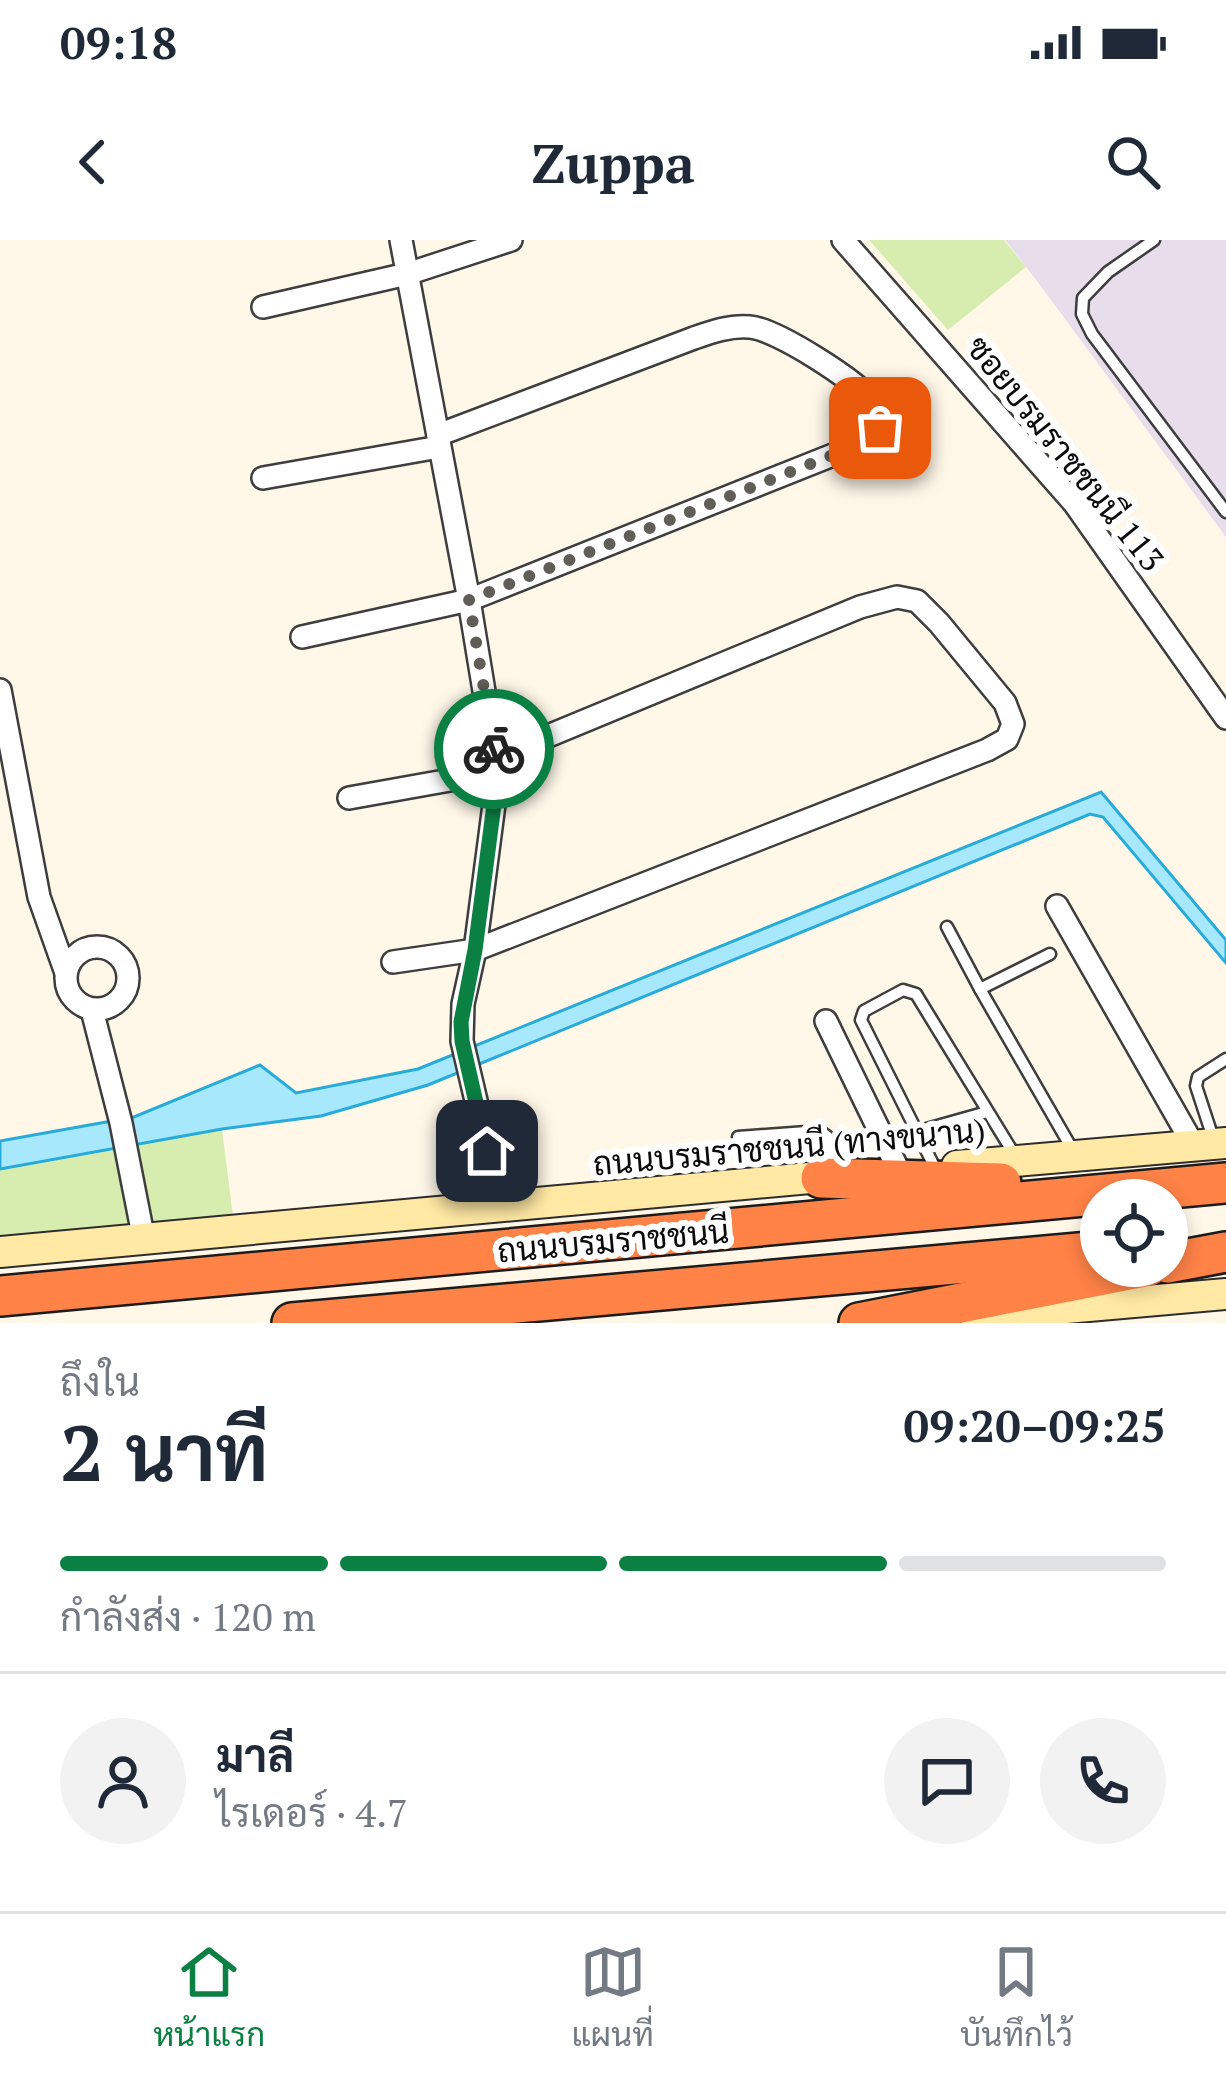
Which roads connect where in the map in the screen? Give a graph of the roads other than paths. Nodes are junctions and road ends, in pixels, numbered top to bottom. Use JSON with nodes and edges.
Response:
{"nodes":[{"id":1,"x":401,"y":240,"type":"edge"},
{"id":2,"x":511,"y":240,"type":"edge"},
{"id":3,"x":843,"y":240,"type":"edge"},
{"id":4,"x":1154,"y":240,"type":"edge"},
{"id":5,"x":407,"y":274,"type":"junction"},
{"id":6,"x":263,"y":307,"type":"dead end"},
{"id":7,"x":439,"y":441,"type":"junction"},
{"id":8,"x":263,"y":478,"type":"dead end"},
{"id":9,"x":1226,"y":512,"type":"edge"},
{"id":10,"x":469,"y":600,"type":"junction"},
{"id":11,"x":302,"y":637,"type":"dead end"},
{"id":12,"x":0,"y":690,"type":"edge"},
{"id":13,"x":1226,"y":718,"type":"edge"},
{"id":14,"x":495,"y":765,"type":"junction"},
{"id":15,"x":349,"y":798,"type":"dead end"},
{"id":16,"x":1057,"y":906,"type":"dead end"},
{"id":17,"x":947,"y":927,"type":"dead end"},
{"id":18,"x":475,"y":950,"type":"junction"},
{"id":19,"x":1050,"y":954,"type":"dead end"},
{"id":20,"x":393,"y":962,"type":"dead end"},
{"id":21,"x":66,"y":974,"type":"junction"},
{"id":22,"x":980,"y":989,"type":"junction"},
{"id":23,"x":92,"y":1010,"type":"junction"},
{"id":24,"x":826,"y":1021,"type":"dead end"},
{"id":25,"x":1226,"y":1058,"type":"edge"},
{"id":26,"x":987,"y":1112,"type":"junction"},
{"id":27,"x":916,"y":1132,"type":"junction"},
{"id":28,"x":738,"y":1137,"type":"dead end"},
{"id":29,"x":1212,"y":1145,"type":"edge"},
{"id":30,"x":1076,"y":1156,"type":"junction"},
{"id":31,"x":1019,"y":1161,"type":"junction"},
{"id":32,"x":934,"y":1168,"type":"junction"},
{"id":33,"x":899,"y":1171,"type":"junction"},
{"id":34,"x":828,"y":1177,"type":"junction"},
{"id":35,"x":1226,"y":1183,"type":"edge"},
{"id":36,"x":501,"y":1208,"type":"junction"},
{"id":37,"x":144,"y":1240,"type":"junction"},
{"id":38,"x":1226,"y":1241,"type":"edge"},
{"id":39,"x":1188,"y":1244,"type":"edge"},
{"id":40,"x":0,"y":1252,"type":"edge"},
{"id":41,"x":1226,"y":1252,"type":"edge"},
{"id":42,"x":1080,"y":1253,"type":"edge"},
{"id":43,"x":1188,"y":1259,"type":"edge"},
{"id":44,"x":1080,"y":1280,"type":"edge"},
{"id":45,"x":1226,"y":1294,"type":"edge"},
{"id":46,"x":0,"y":1297,"type":"edge"},
{"id":47,"x":938,"y":1321,"type":"edge"},
{"id":48,"x":292,"y":1323,"type":"edge"},
{"id":49,"x":859,"y":1323,"type":"edge"},
{"id":50,"x":889,"y":1323,"type":"edge"}],
"edges":[{"from":1,"to":5,"type":"street"},
{"from":2,"to":5,"type":"street"},
{"from":3,"to":13,"type":"street","name":"ซอยบรมราชชนนี 113"},
{"from":4,"to":9,"type":"lane"},
{"from":5,"to":6,"type":"street"},
{"from":5,"to":7,"type":"street"},
{"from":7,"to":8,"type":"street"},
{"from":7,"to":10,"type":"street"},
{"from":7,"to":10,"type":"street"},
{"from":10,"to":11,"type":"street"},
{"from":10,"to":14,"type":"street"},
{"from":12,"to":21,"type":"street"},
{"from":14,"to":15,"type":"street"},
{"from":14,"to":18,"type":"street"},
{"from":14,"to":18,"type":"street"},
{"from":16,"to":29,"type":"street"},
{"from":17,"to":22,"type":"lane"},
{"from":18,"to":20,"type":"street"},
{"from":18,"to":36,"type":"street"},
{"from":19,"to":22,"type":"lane"},
{"from":21,"to":23,"type":"street"},
{"from":21,"to":23,"type":"street"},
{"from":22,"to":30,"type":"lane"},
{"from":23,"to":37,"type":"street"},
{"from":24,"to":33,"type":"street"},
{"from":25,"to":29,"type":"lane"},
{"from":26,"to":27,"type":"lane"},
{"from":26,"to":27,"type":"lane"},
{"from":26,"to":31,"type":"lane"},
{"from":27,"to":32,"type":"lane"},
{"from":28,"to":34,"type":"lane"},
{"from":29,"to":30,"type":"main road","name":"ถนนบรมราชชนนี (ทางขนาน)"},
{"from":30,"to":31,"type":"main road","name":"ถนนบรมราชชนนี (ทางขนาน)"},
{"from":31,"to":32,"type":"main road","name":"ถนนบรมราชชนนี (ทางขนาน)"},
{"from":32,"to":33,"type":"main road","name":"ถนนบรมราชชนนี (ทางขนาน)"},
{"from":33,"to":34,"type":"main road","name":"ถนนบรมราชชนนี (ทางขนาน)"},
{"from":34,"to":35,"type":"highway"},
{"from":34,"to":36,"type":"main road","name":"ถนนบรมราชชนนี (ทางขนาน)"},
{"from":35,"to":46,"type":"highway","name":"ถนนบรมราชชนนี"},
{"from":36,"to":37,"type":"main road","name":"ถนนบรมราชชนนี (ทางขนาน)"},
{"from":37,"to":40,"type":"main road","name":"ถนนบรมราชชนนี (ทางขนาน)"},
{"from":38,"to":39,"type":"highway"},
{"from":41,"to":43,"type":"highway"},
{"from":42,"to":48,"type":"highway","name":"ถนนบรมราชชนนี"},
{"from":44,"to":49,"type":"highway"},
{"from":45,"to":47,"type":"main road"},
{"from":47,"to":50,"type":"main road"}]}
